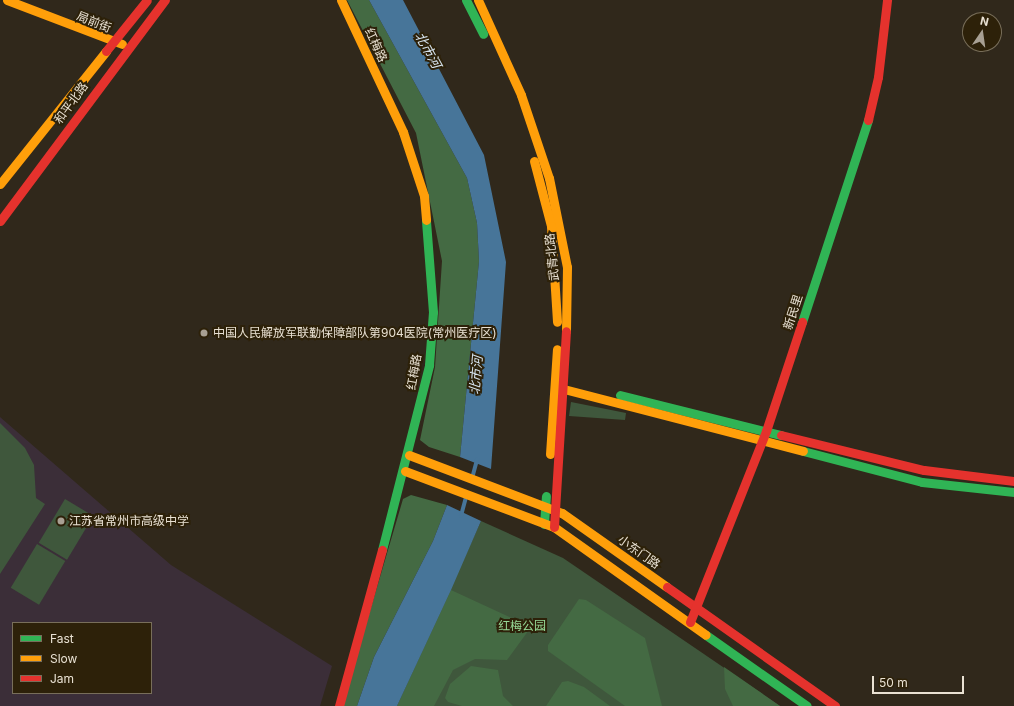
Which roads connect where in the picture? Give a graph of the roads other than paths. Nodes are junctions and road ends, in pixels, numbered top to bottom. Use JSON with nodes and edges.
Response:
{"nodes":[{"id":1,"x":7,"y":0,"type":"edge"},
{"id":2,"x":147,"y":0,"type":"edge"},
{"id":3,"x":165,"y":0,"type":"edge"},
{"id":4,"x":341,"y":0,"type":"edge"},
{"id":5,"x":492,"y":0,"type":"edge"},
{"id":6,"x":887,"y":0,"type":"edge"},
{"id":7,"x":468,"y":1,"type":"edge"},
{"id":8,"x":479,"y":3,"type":"edge"},
{"id":9,"x":114,"y":39,"type":"junction"},
{"id":10,"x":128,"y":46,"type":"junction"},
{"id":11,"x":0,"y":184,"type":"edge"},
{"id":12,"x":0,"y":221,"type":"edge"},
{"id":13,"x":554,"y":386,"type":"junction"},
{"id":14,"x":565,"y":386,"type":"junction"},
{"id":15,"x":766,"y":431,"type":"junction"},
{"id":16,"x":762,"y":441,"type":"junction"},
{"id":17,"x":409,"y":455,"type":"junction"},
{"id":18,"x":405,"y":471,"type":"junction"},
{"id":19,"x":1014,"y":481,"type":"edge"},
{"id":20,"x":1014,"y":492,"type":"edge"},
{"id":21,"x":546,"y":507,"type":"junction"},
{"id":22,"x":555,"y":510,"type":"junction"},
{"id":23,"x":544,"y":524,"type":"junction"},
{"id":24,"x":554,"y":528,"type":"junction"},
{"id":25,"x":697,"y":609,"type":"junction"},
{"id":26,"x":690,"y":622,"type":"junction"},
{"id":27,"x":339,"y":706,"type":"edge"},
{"id":28,"x":807,"y":706,"type":"edge"},
{"id":29,"x":835,"y":706,"type":"edge"}],
"edges":[{"from":1,"to":9,"type":"street","name":"局前街"},
{"from":2,"to":9,"type":"street","name":"和平北路"},
{"from":3,"to":10,"type":"street","name":"和平北路"},
{"from":4,"to":17,"type":"street","name":"红梅路"},
{"from":5,"to":8,"type":"street"},
{"from":6,"to":15,"type":"street","name":"新民里"},
{"from":7,"to":8,"type":"street"},
{"from":7,"to":13,"type":"street","name":"武青北路"},
{"from":8,"to":14,"type":"street","name":"武青北路"},
{"from":9,"to":10,"type":"street","name":"局前街"},
{"from":9,"to":11,"type":"street","name":"和平北路"},
{"from":10,"to":12,"type":"street","name":"和平北路"},
{"from":13,"to":14,"type":"street"},
{"from":13,"to":21,"type":"street","name":"武青北路"},
{"from":14,"to":15,"type":"street"},
{"from":14,"to":16,"type":"street"},
{"from":14,"to":22,"type":"street","name":"武青北路"},
{"from":15,"to":16,"type":"street","name":"新民里"},
{"from":15,"to":19,"type":"street"},
{"from":16,"to":20,"type":"street"},
{"from":16,"to":25,"type":"street","name":"新民里"},
{"from":17,"to":18,"type":"street","name":"红梅路"},
{"from":17,"to":21,"type":"street","name":"小东门路"},
{"from":18,"to":23,"type":"street"},
{"from":18,"to":27,"type":"street","name":"红梅路"},
{"from":21,"to":22,"type":"street","name":"小东门路"},
{"from":21,"to":23,"type":"street","name":"武青北路"},
{"from":22,"to":24,"type":"street","name":"武青北路"},
{"from":22,"to":25,"type":"street","name":"小东门路"},
{"from":23,"to":24,"type":"street"},
{"from":24,"to":26,"type":"street"},
{"from":25,"to":26,"type":"street","name":"新民里"},
{"from":25,"to":29,"type":"street","name":"小东门路"},
{"from":26,"to":28,"type":"street"}]}
